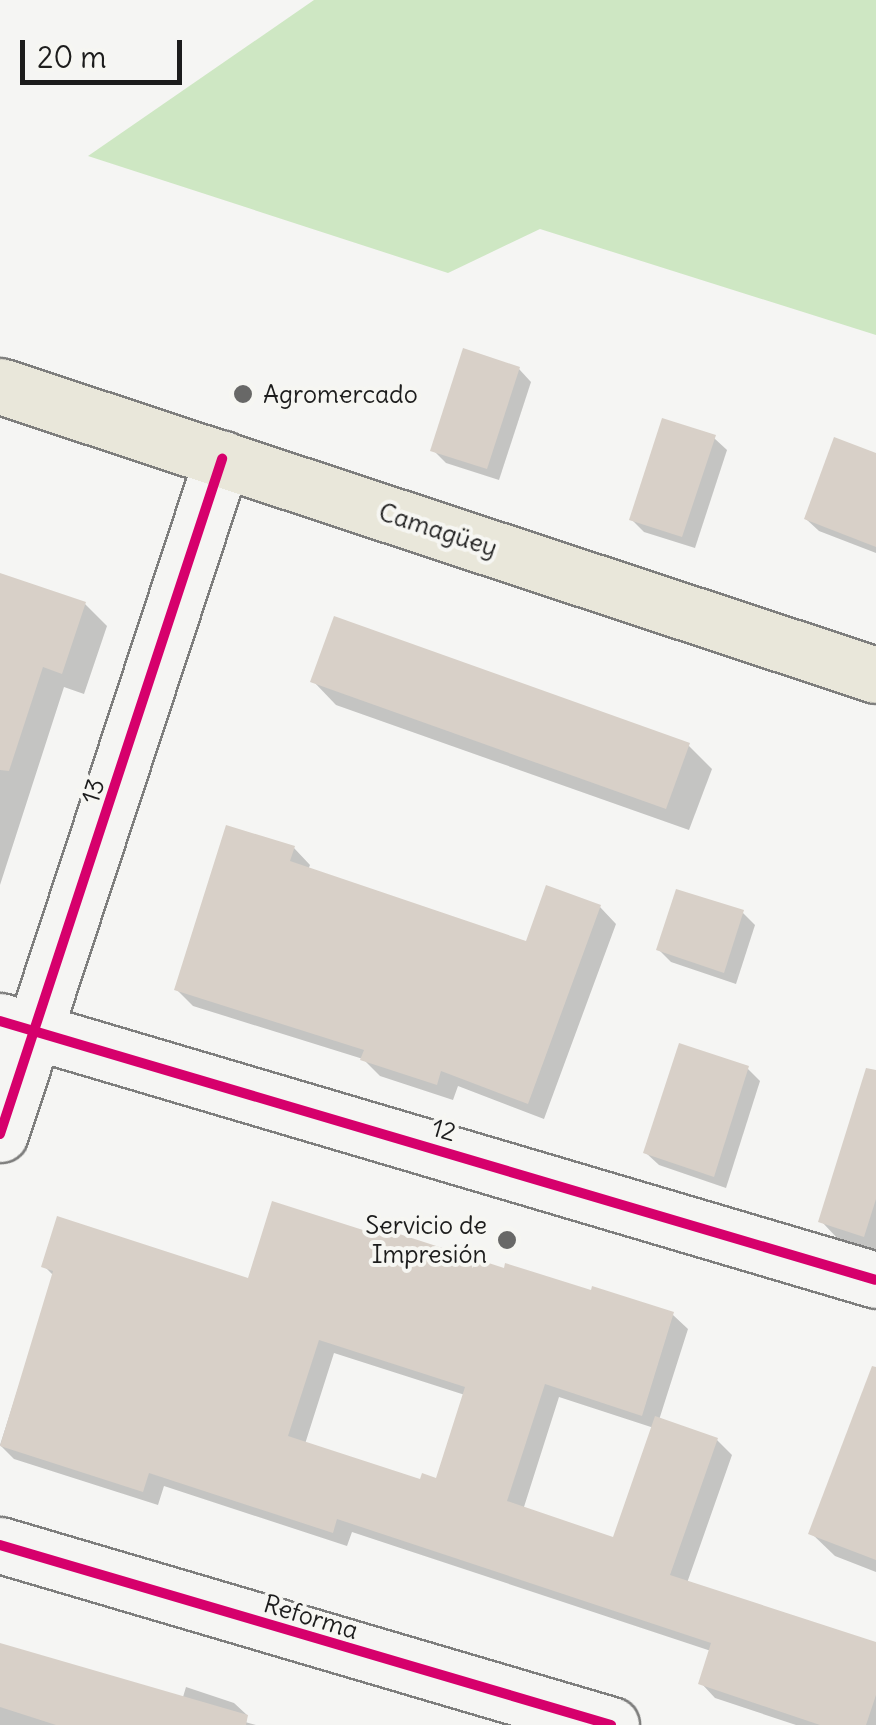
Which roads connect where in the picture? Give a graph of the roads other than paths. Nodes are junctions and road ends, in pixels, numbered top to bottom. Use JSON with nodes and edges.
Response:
{"nodes":[{"id":1,"x":0,"y":386,"type":"edge"},
{"id":2,"x":222,"y":459,"type":"junction"},
{"id":3,"x":876,"y":675,"type":"edge"},
{"id":4,"x":18,"y":1027,"type":"edge"},
{"id":5,"x":0,"y":1134,"type":"edge"},
{"id":6,"x":876,"y":1280,"type":"edge"},
{"id":7,"x":0,"y":1545,"type":"edge"},
{"id":8,"x":418,"y":1670,"type":"junction"},
{"id":9,"x":448,"y":1725,"type":"edge"},
{"id":10,"x":611,"y":1725,"type":"edge"}],
"edges":[{"from":1,"to":2,"type":"main road","name":"Camagüey"},
{"from":2,"to":3,"type":"main road","name":"Camagüey"},
{"from":2,"to":4,"type":"street","name":"13"},
{"from":4,"to":5,"type":"street","name":"13"},
{"from":4,"to":6,"type":"street","name":"12"},
{"from":7,"to":8,"type":"street","name":"Reforma"},
{"from":8,"to":9,"type":"street"},
{"from":8,"to":10,"type":"street","name":"Reforma"}]}
